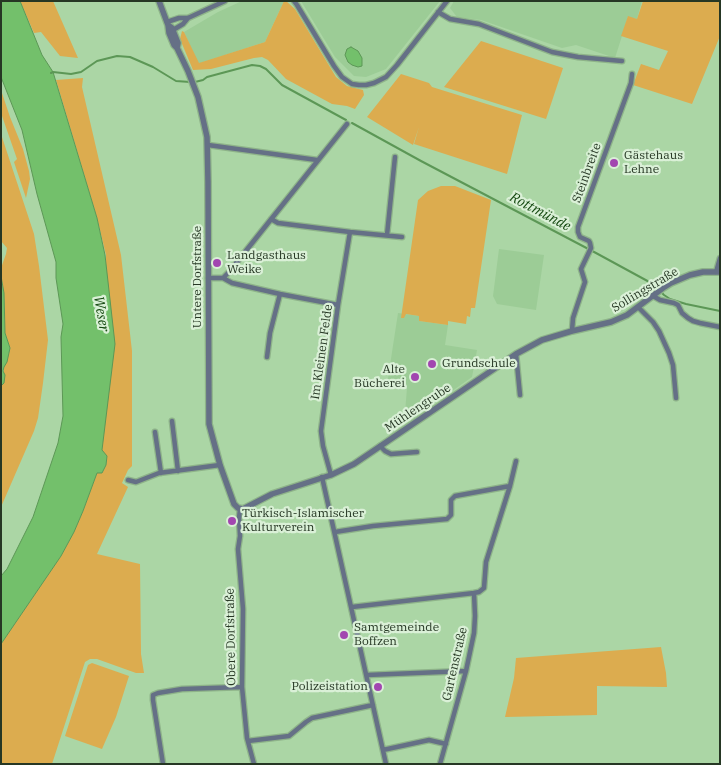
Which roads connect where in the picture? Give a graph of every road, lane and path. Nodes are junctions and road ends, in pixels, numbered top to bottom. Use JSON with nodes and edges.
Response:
{"nodes":[{"id":1,"x":225,"y":1,"type":"edge"},
{"id":2,"x":294,"y":1,"type":"edge"},
{"id":3,"x":447,"y":1,"type":"edge"},
{"id":4,"x":158,"y":2,"type":"edge"},
{"id":5,"x":438,"y":12,"type":"junction"},
{"id":6,"x":188,"y":18,"type":"junction"},
{"id":7,"x":168,"y":23,"type":"junction"},
{"id":8,"x":173,"y":30,"type":"junction"},
{"id":9,"x":177,"y":48,"type":"junction"},
{"id":10,"x":622,"y":61,"type":"dead end"},
{"id":11,"x":632,"y":74,"type":"dead end"},
{"id":12,"x":347,"y":124,"type":"dead end"},
{"id":13,"x":208,"y":145,"type":"junction"},
{"id":14,"x":395,"y":157,"type":"dead end"},
{"id":15,"x":317,"y":160,"type":"junction"},
{"id":16,"x":271,"y":219,"type":"junction"},
{"id":17,"x":350,"y":232,"type":"junction"},
{"id":18,"x":387,"y":235,"type":"junction"},
{"id":19,"x":402,"y":237,"type":"dead end"},
{"id":20,"x":720,"y":258,"type":"edge"},
{"id":21,"x":718,"y":272,"type":"edge"},
{"id":22,"x":208,"y":278,"type":"junction"},
{"id":23,"x":222,"y":278,"type":"junction"},
{"id":24,"x":280,"y":294,"type":"junction"},
{"id":25,"x":655,"y":294,"type":"junction"},
{"id":26,"x":338,"y":305,"type":"junction"},
{"id":27,"x":638,"y":307,"type":"junction"},
{"id":28,"x":611,"y":322,"type":"joint"},
{"id":29,"x":720,"y":327,"type":"edge"},
{"id":30,"x":572,"y":331,"type":"junction"},
{"id":31,"x":516,"y":354,"type":"junction"},
{"id":32,"x":267,"y":357,"type":"dead end"},
{"id":33,"x":520,"y":395,"type":"dead end"},
{"id":34,"x":676,"y":398,"type":"dead end"},
{"id":35,"x":172,"y":421,"type":"dead end"},
{"id":36,"x":155,"y":432,"type":"dead end"},
{"id":37,"x":380,"y":446,"type":"junction"},
{"id":38,"x":417,"y":452,"type":"dead end"},
{"id":39,"x":516,"y":461,"type":"dead end"},
{"id":40,"x":220,"y":465,"type":"junction"},
{"id":41,"x":178,"y":471,"type":"junction"},
{"id":42,"x":161,"y":473,"type":"junction"},
{"id":43,"x":332,"y":475,"type":"junction"},
{"id":44,"x":322,"y":477,"type":"junction"},
{"id":45,"x":128,"y":480,"type":"dead end"},
{"id":46,"x":510,"y":486,"type":"junction"},
{"id":47,"x":238,"y":508,"type":"junction"},
{"id":48,"x":335,"y":532,"type":"junction"},
{"id":49,"x":474,"y":593,"type":"junction"},
{"id":50,"x":352,"y":607,"type":"junction"},
{"id":51,"x":466,"y":671,"type":"junction"},
{"id":52,"x":367,"y":676,"type":"junction"},
{"id":53,"x":242,"y":686,"type":"junction"},
{"id":54,"x":373,"y":705,"type":"junction"},
{"id":55,"x":248,"y":741,"type":"junction"},
{"id":56,"x":446,"y":744,"type":"junction"},
{"id":57,"x":383,"y":750,"type":"junction"},
{"id":58,"x":163,"y":764,"type":"edge"},
{"id":59,"x":254,"y":764,"type":"edge"},
{"id":60,"x":386,"y":764,"type":"edge"},
{"id":61,"x":440,"y":764,"type":"edge"}],
"edges":[{"from":1,"to":6,"type":"street"},
{"from":2,"to":5,"type":"street"},
{"from":3,"to":5,"type":"street"},
{"from":4,"to":7,"type":"street","name":"Untere Dorfstraße"},
{"from":5,"to":10,"type":"street"},
{"from":6,"to":7,"type":"street"},
{"from":6,"to":8,"type":"street"},
{"from":7,"to":8,"type":"street"},
{"from":7,"to":9,"type":"street","name":"Untere Dorfstraße"},
{"from":8,"to":9,"type":"street","name":"Untere Dorfstraße"},
{"from":9,"to":13,"type":"street","name":"Untere Dorfstraße"},
{"from":11,"to":30,"type":"street","name":"Steinbreite"},
{"from":12,"to":15,"type":"street"},
{"from":13,"to":15,"type":"street"},
{"from":13,"to":22,"type":"street","name":"Untere Dorfstraße"},
{"from":14,"to":18,"type":"street"},
{"from":15,"to":16,"type":"street"},
{"from":16,"to":17,"type":"street"},
{"from":16,"to":23,"type":"street"},
{"from":17,"to":18,"type":"street"},
{"from":17,"to":26,"type":"street","name":"Im Kleinen Felde"},
{"from":18,"to":19,"type":"street"},
{"from":20,"to":21,"type":"street"},
{"from":21,"to":25,"type":"street","name":"Sollingstraße"},
{"from":22,"to":23,"type":"street"},
{"from":22,"to":40,"type":"street","name":"Untere Dorfstraße"},
{"from":23,"to":24,"type":"street"},
{"from":24,"to":26,"type":"street"},
{"from":24,"to":32,"type":"street"},
{"from":25,"to":27,"type":"street","name":"Sollingstraße"},
{"from":25,"to":29,"type":"street"},
{"from":26,"to":43,"type":"street","name":"Im Kleinen Felde"},
{"from":27,"to":28,"type":"street","name":"Sollingstraße"},
{"from":27,"to":34,"type":"street"},
{"from":28,"to":30,"type":"street","name":"Mühlengrube"},
{"from":30,"to":31,"type":"street","name":"Mühlengrube"},
{"from":31,"to":33,"type":"street"},
{"from":31,"to":37,"type":"street","name":"Mühlengrube"},
{"from":35,"to":41,"type":"street"},
{"from":36,"to":42,"type":"street"},
{"from":37,"to":38,"type":"street"},
{"from":37,"to":43,"type":"street","name":"Mühlengrube"},
{"from":39,"to":46,"type":"street"},
{"from":40,"to":41,"type":"street"},
{"from":40,"to":47,"type":"street","name":"Untere Dorfstraße"},
{"from":41,"to":42,"type":"street"},
{"from":42,"to":45,"type":"street"},
{"from":43,"to":44,"type":"street","name":"Mühlengrube"},
{"from":44,"to":47,"type":"street","name":"Mühlengrube"},
{"from":44,"to":48,"type":"street"},
{"from":46,"to":48,"type":"street"},
{"from":46,"to":49,"type":"street"},
{"from":47,"to":53,"type":"street","name":"Obere Dorfstraße"},
{"from":48,"to":50,"type":"street"},
{"from":49,"to":50,"type":"street"},
{"from":49,"to":51,"type":"street","name":"Gartenstraße"},
{"from":50,"to":52,"type":"street"},
{"from":51,"to":52,"type":"street"},
{"from":51,"to":56,"type":"street","name":"Gartenstraße"},
{"from":52,"to":54,"type":"street"},
{"from":53,"to":55,"type":"street","name":"Obere Dorfstraße"},
{"from":53,"to":58,"type":"street"},
{"from":54,"to":55,"type":"street"},
{"from":54,"to":57,"type":"street"},
{"from":55,"to":59,"type":"street","name":"Obere Dorfstraße"},
{"from":56,"to":57,"type":"street"},
{"from":56,"to":61,"type":"street","name":"Gartenstraße"},
{"from":57,"to":60,"type":"street"}]}
